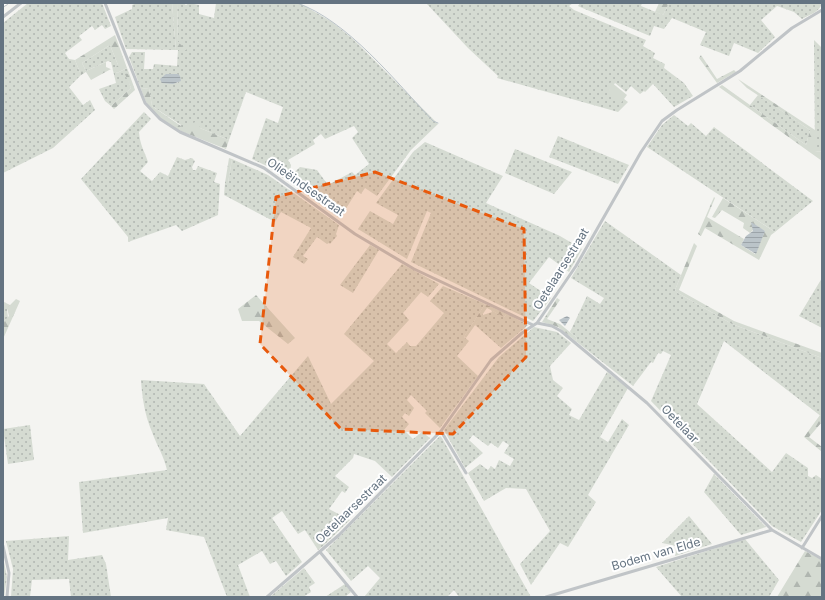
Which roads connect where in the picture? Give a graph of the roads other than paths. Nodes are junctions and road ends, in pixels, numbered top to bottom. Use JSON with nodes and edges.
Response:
{"nodes":[{"id":1,"x":21,"y":3,"type":"edge"},
{"id":2,"x":106,"y":3,"type":"edge"},
{"id":3,"x":822,"y":10,"type":"edge"},
{"id":4,"x":3,"y":17,"type":"edge"},
{"id":5,"x":538,"y":323,"type":"junction"},
{"id":6,"x":533,"y":324,"type":"junction"},
{"id":7,"x":441,"y":431,"type":"junction"},
{"id":8,"x":466,"y":473,"type":"dead end"},
{"id":9,"x":822,"y":516,"type":"edge"},
{"id":10,"x":772,"y":530,"type":"junction"},
{"id":11,"x":3,"y":546,"type":"edge"},
{"id":12,"x":802,"y":548,"type":"junction"},
{"id":13,"x":320,"y":552,"type":"junction"},
{"id":14,"x":822,"y":559,"type":"edge"},
{"id":15,"x":7,"y":597,"type":"edge"},
{"id":16,"x":267,"y":597,"type":"edge"},
{"id":17,"x":357,"y":597,"type":"edge"},
{"id":18,"x":546,"y":597,"type":"edge"}],
"edges":[{"from":1,"to":4,"type":"street"},
{"from":2,"to":6,"type":"street","name":"Olieëindsestraat"},
{"from":3,"to":5,"type":"street","name":"Oetelaarsestraat"},
{"from":5,"to":6,"type":"street","name":"Oetelaarsestraat"},
{"from":5,"to":10,"type":"street","name":"Oetelaar"},
{"from":6,"to":7,"type":"street","name":"Oetelaarsestraat"},
{"from":7,"to":8,"type":"street"},
{"from":7,"to":13,"type":"street","name":"Oetelaarsestraat"},
{"from":9,"to":12,"type":"street"},
{"from":10,"to":12,"type":"street","name":"Oetelaar"},
{"from":10,"to":18,"type":"street","name":"Bodem van Elde"},
{"from":11,"to":15,"type":"street"},
{"from":12,"to":14,"type":"street","name":"Oetelaar"},
{"from":13,"to":16,"type":"street","name":"Oetelaarsestraat"},
{"from":13,"to":17,"type":"street"}]}
